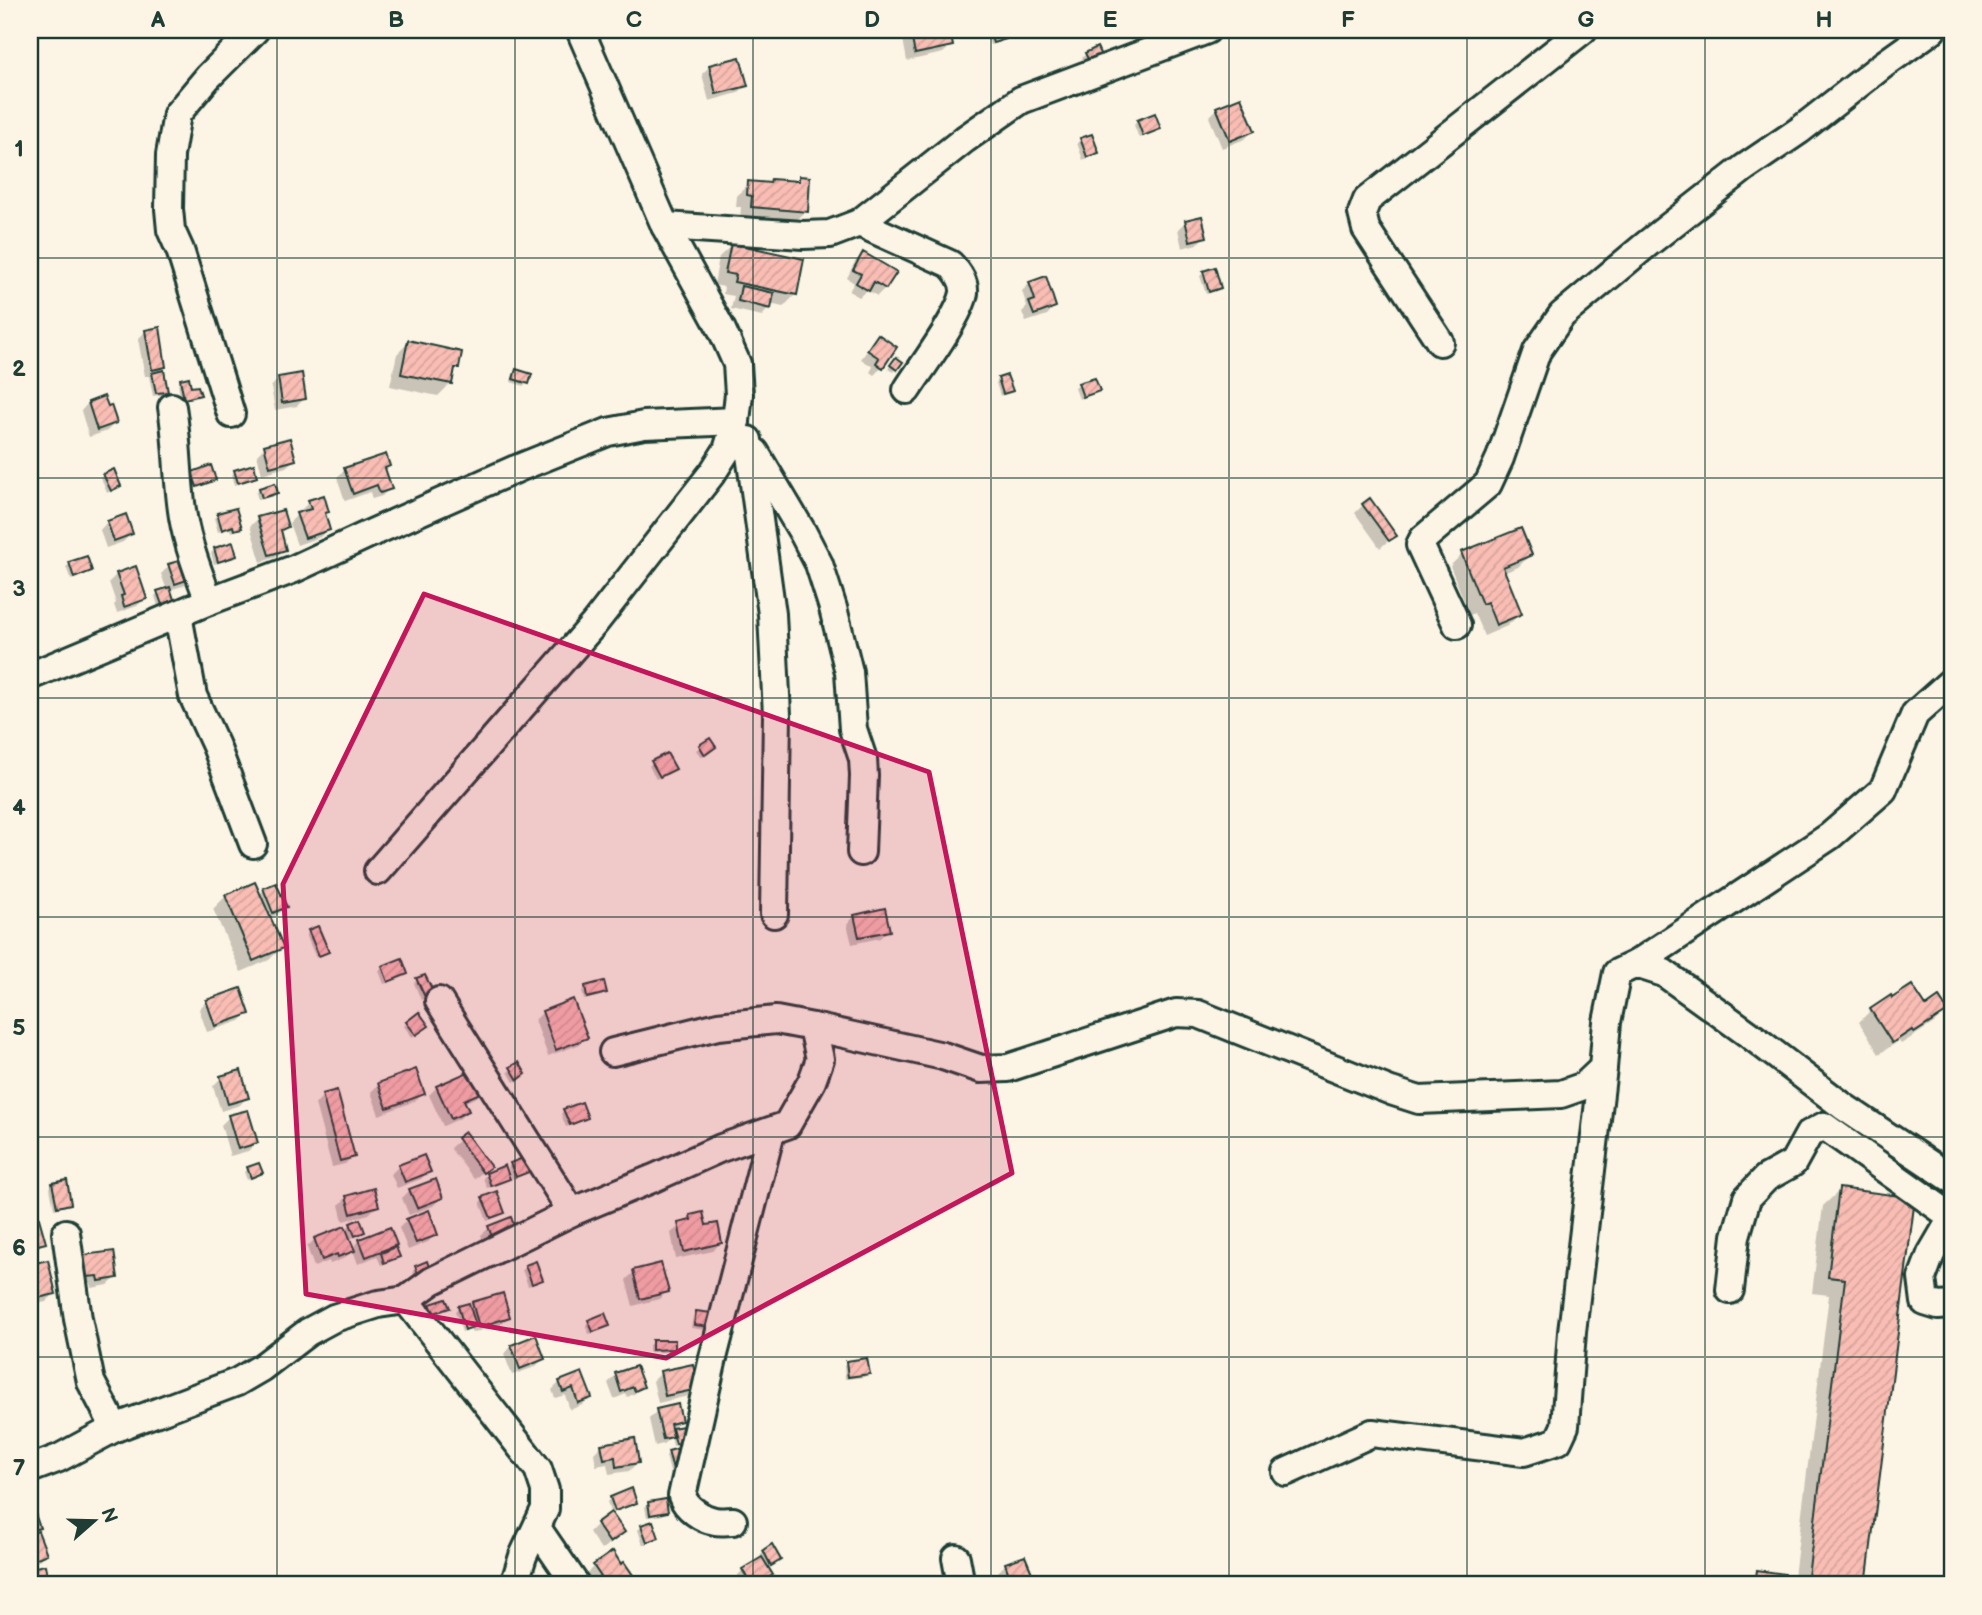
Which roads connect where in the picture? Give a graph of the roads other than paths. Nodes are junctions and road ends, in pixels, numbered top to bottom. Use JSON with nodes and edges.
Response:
{"nodes":[{"id":1,"x":255,"y":30,"type":"edge"},
{"id":2,"x":580,"y":30,"type":"edge"},
{"id":3,"x":1208,"y":30,"type":"edge"},
{"id":4,"x":1583,"y":30,"type":"edge"},
{"id":5,"x":1932,"y":30,"type":"edge"},
{"id":6,"x":859,"y":223,"type":"junction"},
{"id":7,"x":665,"y":226,"type":"junction"},
{"id":8,"x":1440,"y":342,"type":"dead end"},
{"id":9,"x":907,"y":390,"type":"dead end"},
{"id":10,"x":172,"y":407,"type":"dead end"},
{"id":11,"x":231,"y":414,"type":"dead end"},
{"id":12,"x":742,"y":430,"type":"junction"},
{"id":13,"x":209,"y":601,"type":"junction"},
{"id":14,"x":178,"y":615,"type":"junction"},
{"id":15,"x":1457,"y":625,"type":"dead end"},
{"id":16,"x":30,"y":677,"type":"edge"},
{"id":17,"x":1952,"y":681,"type":"edge"},
{"id":18,"x":253,"y":844,"type":"dead end"},
{"id":19,"x":862,"y":852,"type":"dead end"},
{"id":20,"x":378,"y":871,"type":"dead end"},
{"id":21,"x":774,"y":914,"type":"dead end"},
{"id":22,"x":1636,"y":964,"type":"junction"},
{"id":23,"x":439,"y":1001,"type":"dead end"},
{"id":24,"x":813,"y":1027,"type":"junction"},
{"id":25,"x":614,"y":1052,"type":"dead end"},
{"id":26,"x":1603,"y":1068,"type":"junction"},
{"id":27,"x":771,"y":1132,"type":"junction"},
{"id":28,"x":1952,"y":1179,"type":"edge"},
{"id":29,"x":572,"y":1212,"type":"junction"},
{"id":30,"x":1952,"y":1218,"type":"edge"},
{"id":31,"x":66,"y":1233,"type":"dead end"},
{"id":32,"x":1730,"y":1290,"type":"dead end"},
{"id":33,"x":406,"y":1300,"type":"junction"},
{"id":34,"x":1952,"y":1305,"type":"edge"},
{"id":35,"x":115,"y":1428,"type":"junction"},
{"id":36,"x":30,"y":1469,"type":"edge"},
{"id":37,"x":1286,"y":1472,"type":"dead end"},
{"id":38,"x":733,"y":1521,"type":"dead end"},
{"id":39,"x":537,"y":1528,"type":"junction"},
{"id":40,"x":956,"y":1559,"type":"dead end"},
{"id":41,"x":514,"y":1585,"type":"edge"},
{"id":42,"x":576,"y":1585,"type":"edge"},
{"id":43,"x":961,"y":1585,"type":"edge"}],
"edges":[{"from":1,"to":11,"type":"street"},
{"from":2,"to":7,"type":"street"},
{"from":3,"to":6,"type":"street"},
{"from":4,"to":8,"type":"street"},
{"from":5,"to":15,"type":"street"},
{"from":6,"to":7,"type":"street"},
{"from":6,"to":9,"type":"street"},
{"from":7,"to":12,"type":"street"},
{"from":10,"to":13,"type":"street"},
{"from":12,"to":13,"type":"street"},
{"from":12,"to":19,"type":"street"},
{"from":12,"to":20,"type":"street"},
{"from":12,"to":21,"type":"street"},
{"from":13,"to":14,"type":"street"},
{"from":14,"to":16,"type":"street"},
{"from":14,"to":18,"type":"street"},
{"from":17,"to":22,"type":"street"},
{"from":22,"to":26,"type":"street"},
{"from":22,"to":28,"type":"street"},
{"from":23,"to":29,"type":"street"},
{"from":24,"to":25,"type":"street"},
{"from":24,"to":26,"type":"street"},
{"from":24,"to":27,"type":"street"},
{"from":26,"to":37,"type":"street"},
{"from":27,"to":29,"type":"street"},
{"from":27,"to":38,"type":"street"},
{"from":29,"to":33,"type":"street"},
{"from":30,"to":32,"type":"street"},
{"from":30,"to":34,"type":"street"},
{"from":31,"to":35,"type":"street"},
{"from":33,"to":35,"type":"street"},
{"from":33,"to":39,"type":"street"},
{"from":35,"to":36,"type":"street"},
{"from":39,"to":41,"type":"street"},
{"from":39,"to":42,"type":"street"},
{"from":40,"to":43,"type":"street"}]}
